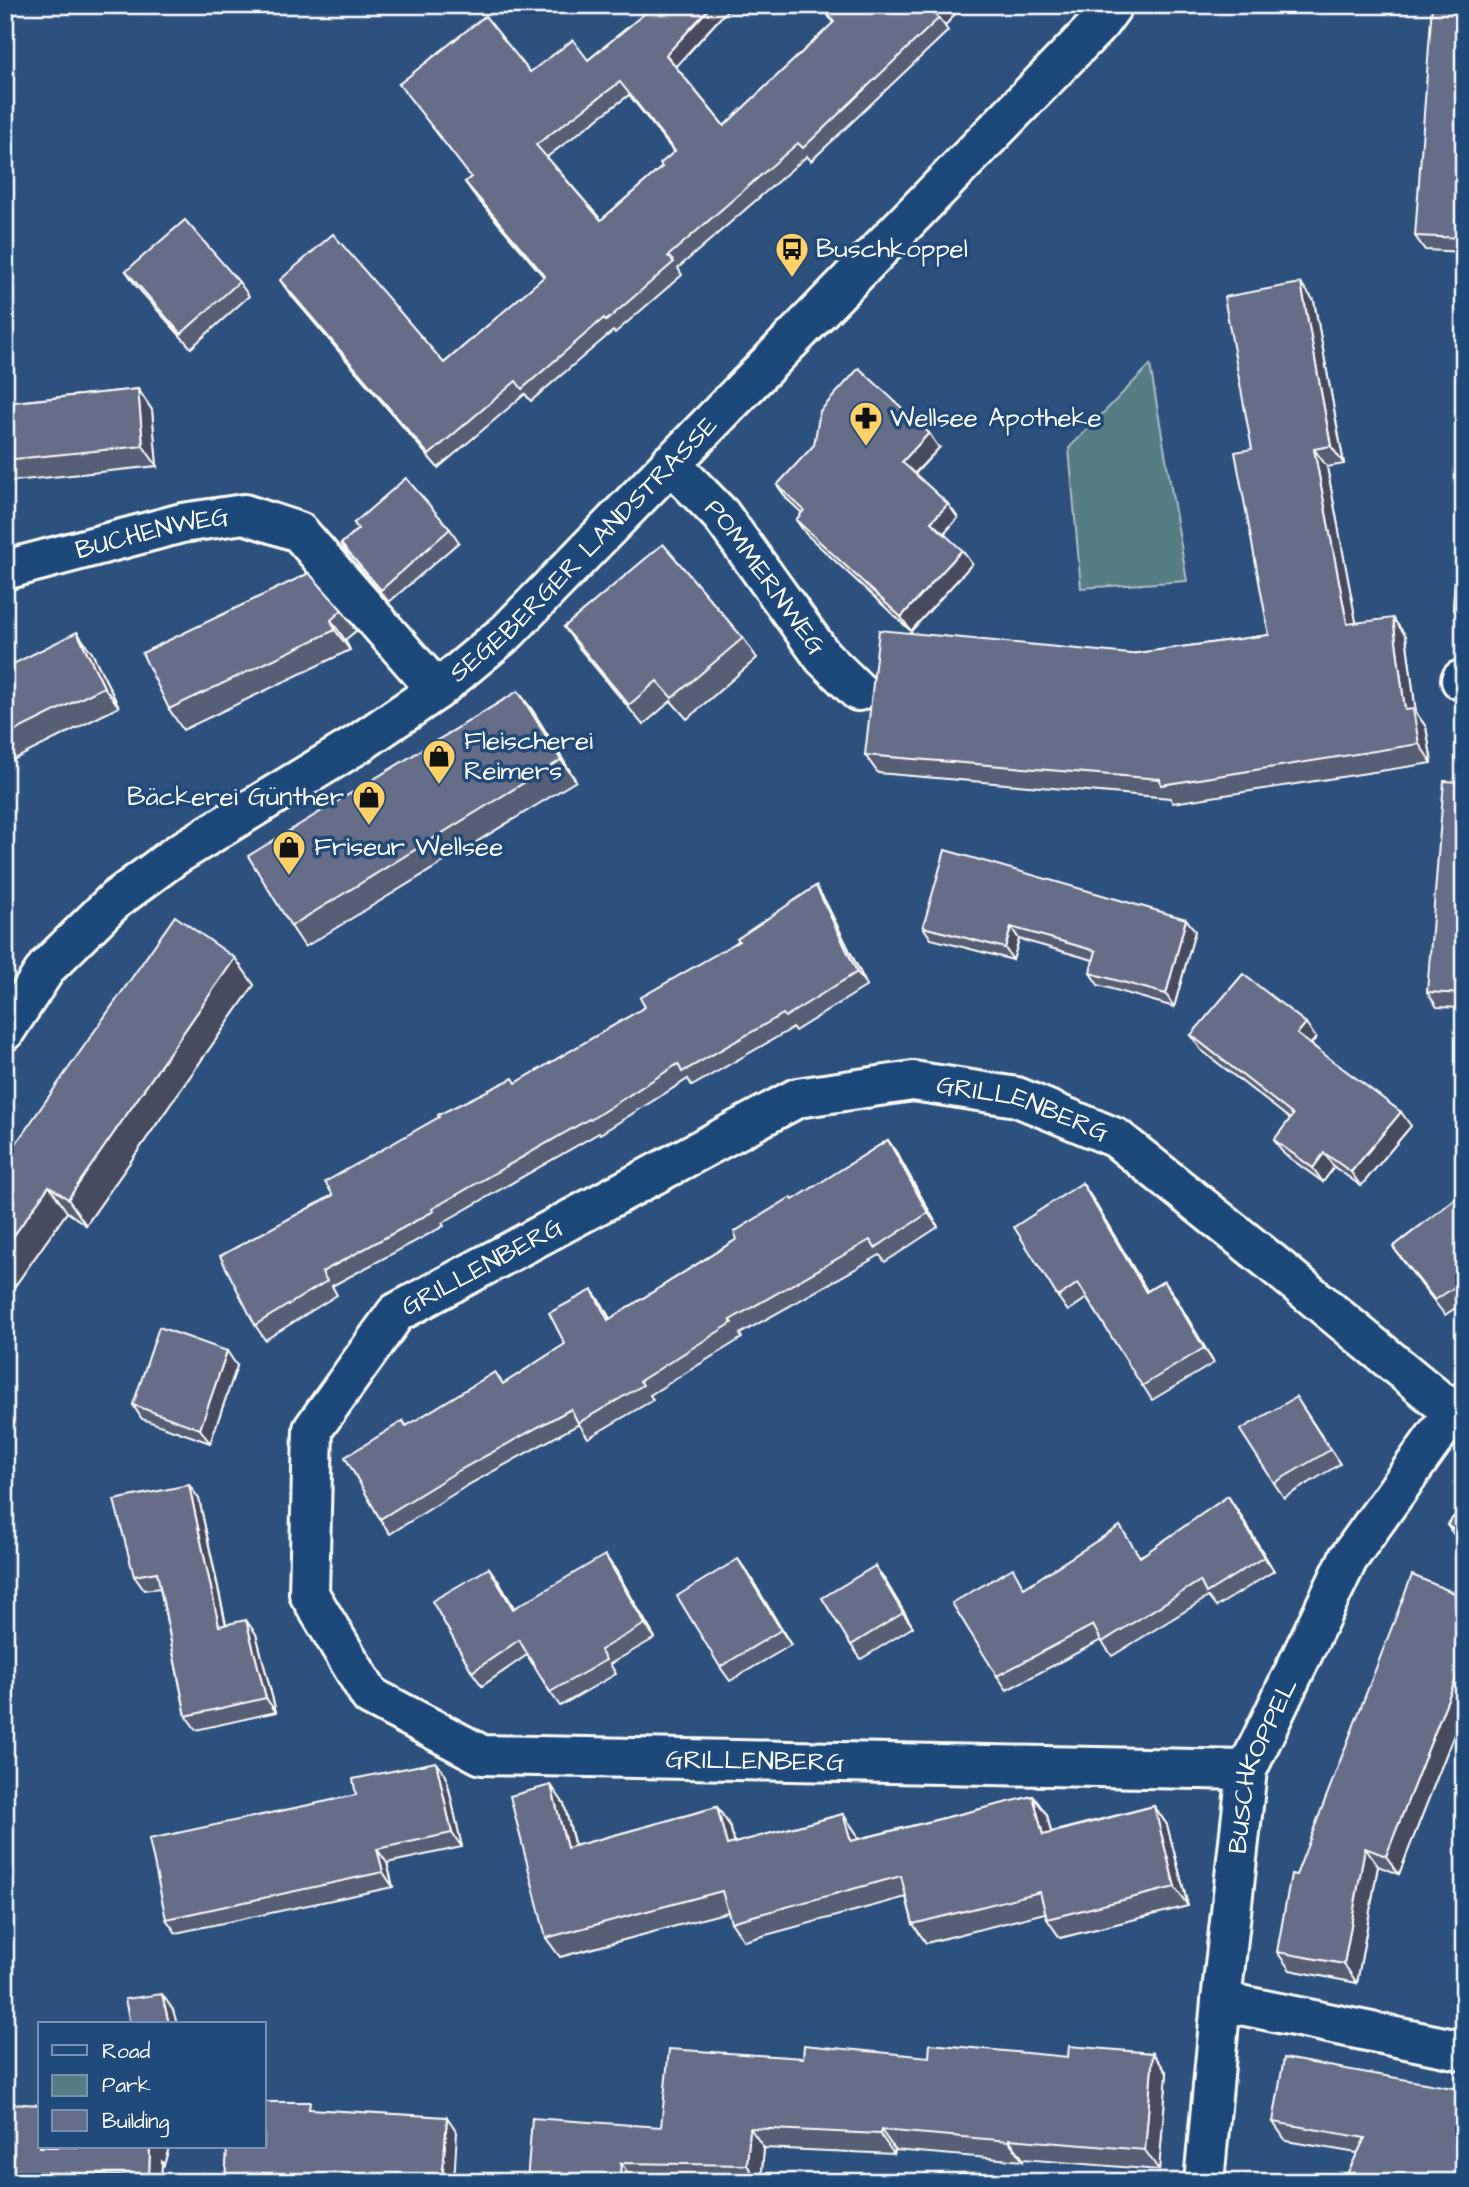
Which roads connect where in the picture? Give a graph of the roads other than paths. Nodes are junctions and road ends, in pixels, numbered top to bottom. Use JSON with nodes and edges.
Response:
{"nodes":[{"id":1,"x":1113,"y":5,"type":"edge"},
{"id":2,"x":670,"y":463,"type":"junction"},
{"id":3,"x":5,"y":570,"type":"edge"},
{"id":4,"x":438,"y":690,"type":"junction"},
{"id":5,"x":858,"y":691,"type":"dead end"},
{"id":6,"x":5,"y":1031,"type":"edge"},
{"id":7,"x":1458,"y":1407,"type":"edge"},
{"id":8,"x":1247,"y":1770,"type":"junction"},
{"id":9,"x":1221,"y":2001,"type":"junction"},
{"id":10,"x":1464,"y":2051,"type":"edge"},
{"id":11,"x":1203,"y":2182,"type":"edge"}],
"edges":[{"from":1,"to":2,"type":"street","name":"SEGEBERGER LANDSTRASSE"},
{"from":2,"to":4,"type":"street","name":"SEGEBERGER LANDSTRASSE"},
{"from":2,"to":5,"type":"street","name":"POMMERNWEG"},
{"from":3,"to":4,"type":"street","name":"BUCHENWEG"},
{"from":4,"to":6,"type":"street","name":"SEGEBERGER LANDSTRASSE"},
{"from":7,"to":8,"type":"street","name":"BUSCHKOPPEL"},
{"from":7,"to":8,"type":"street","name":"GRILLENBERG"},
{"from":8,"to":9,"type":"street","name":"BUSCHKOPPEL"},
{"from":9,"to":10,"type":"street"},
{"from":9,"to":11,"type":"street","name":"BUSCHKOPPEL"}]}
